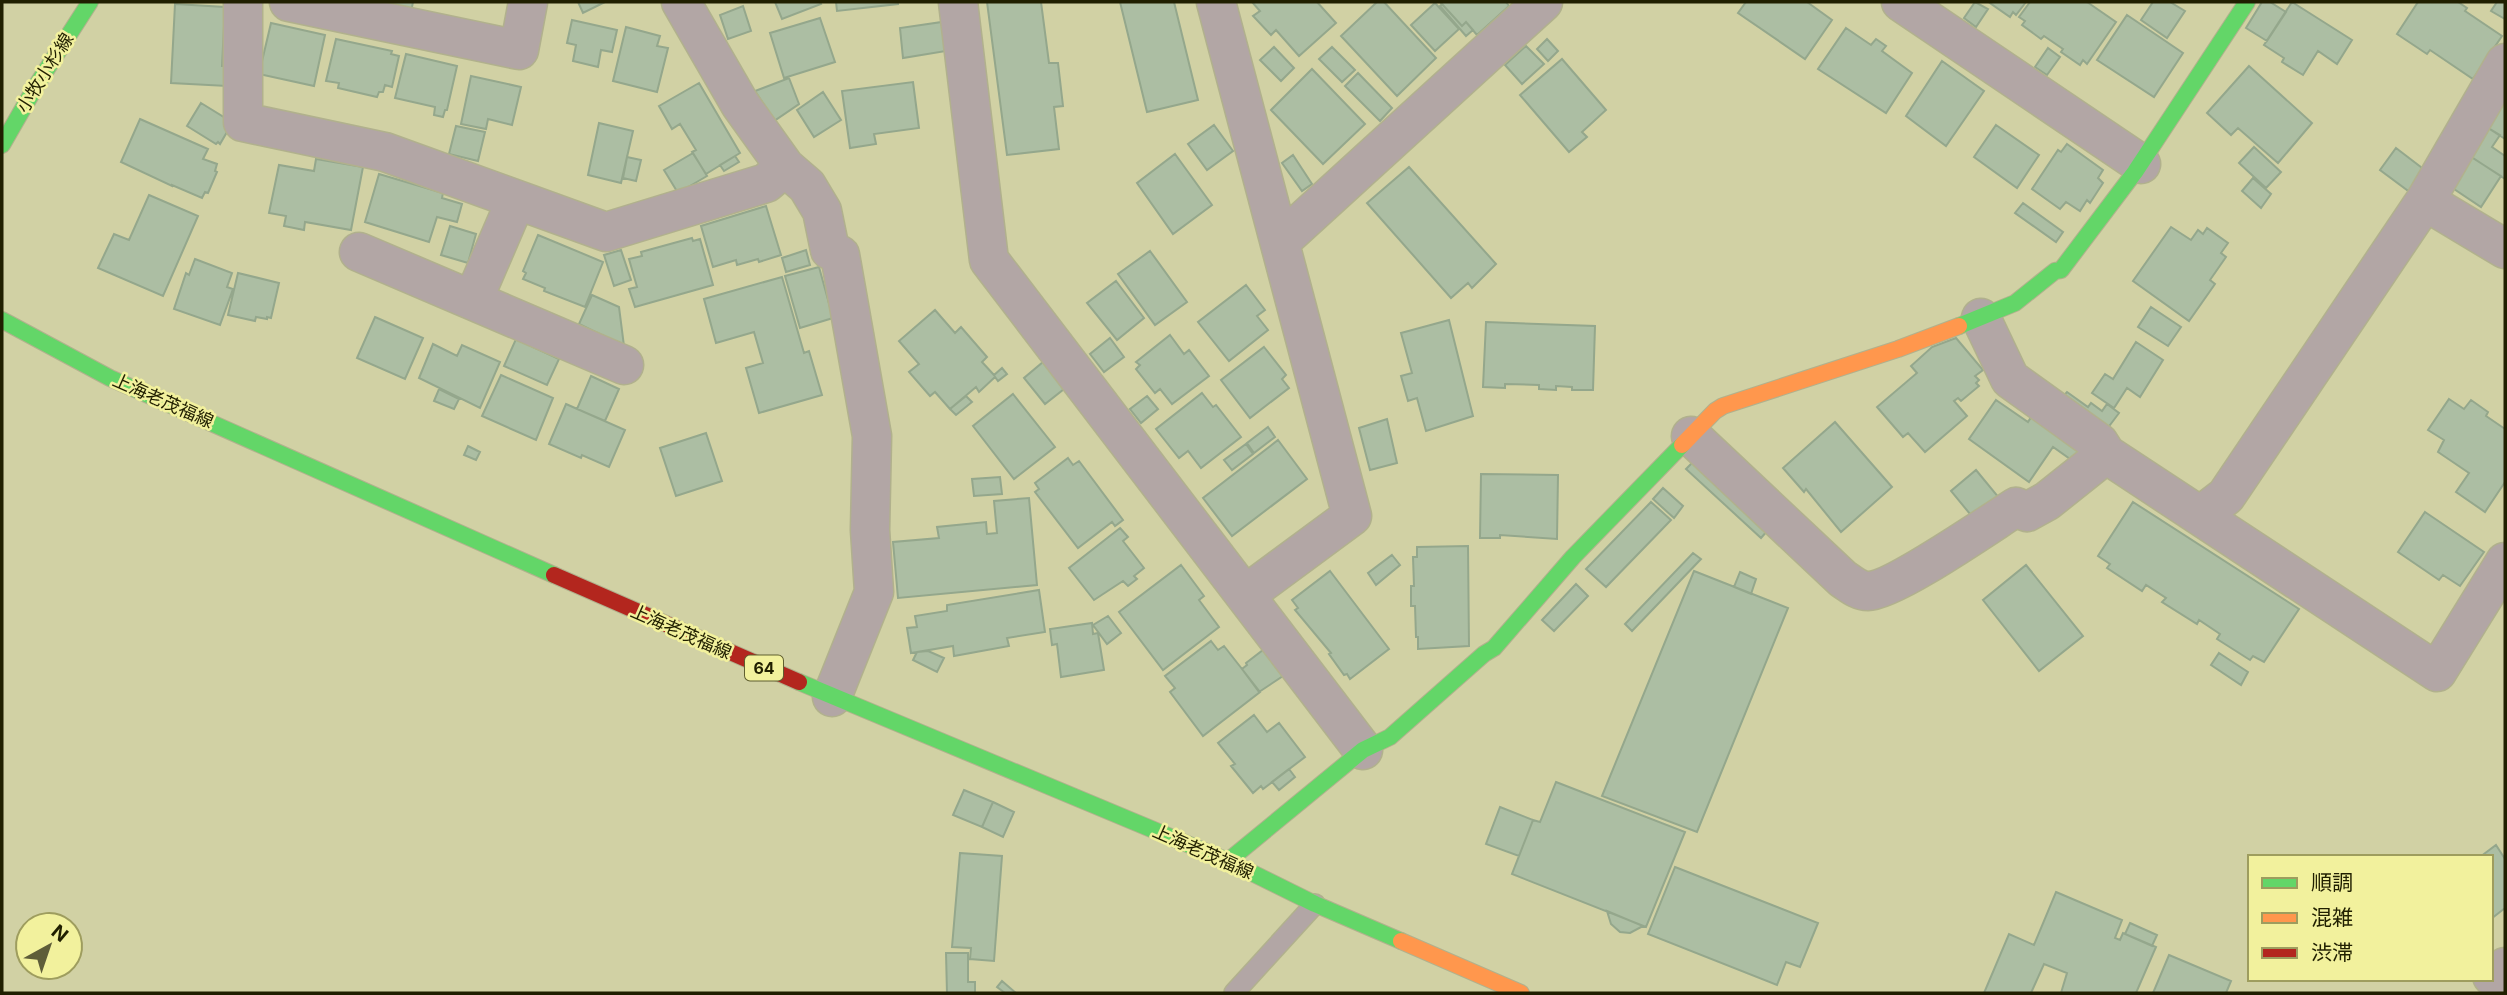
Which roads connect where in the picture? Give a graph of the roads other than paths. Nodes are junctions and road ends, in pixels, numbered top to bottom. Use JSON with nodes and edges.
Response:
{"nodes":[{"id":1,"x":90,"y":2,"type":"edge"},
{"id":2,"x":243,"y":2,"type":"edge"},
{"id":3,"x":289,"y":2,"type":"edge"},
{"id":4,"x":528,"y":2,"type":"edge"},
{"id":5,"x":681,"y":2,"type":"edge"},
{"id":6,"x":958,"y":2,"type":"edge"},
{"id":7,"x":1216,"y":2,"type":"edge"},
{"id":8,"x":1543,"y":2,"type":"edge"},
{"id":9,"x":1901,"y":2,"type":"edge"},
{"id":10,"x":2247,"y":2,"type":"edge"},
{"id":11,"x":2505,"y":63,"type":"edge"},
{"id":12,"x":2,"y":145,"type":"edge"},
{"id":13,"x":2141,"y":164,"type":"junction"},
{"id":14,"x":785,"y":167,"type":"junction"},
{"id":15,"x":516,"y":200,"type":"junction"},
{"id":16,"x":2425,"y":201,"type":"junction"},
{"id":17,"x":1281,"y":241,"type":"junction"},
{"id":18,"x":2505,"y":249,"type":"edge"},
{"id":19,"x":359,"y":252,"type":"dead end"},
{"id":20,"x":473,"y":300,"type":"junction"},
{"id":21,"x":1981,"y":318,"type":"junction"},
{"id":22,"x":2,"y":320,"type":"edge"},
{"id":23,"x":624,"y":365,"type":"dead end"},
{"id":24,"x":1691,"y":436,"type":"junction"},
{"id":25,"x":2106,"y":454,"type":"junction"},
{"id":26,"x":2200,"y":516,"type":"junction"},
{"id":27,"x":2505,"y":562,"type":"edge"},
{"id":28,"x":1245,"y":595,"type":"junction"},
{"id":29,"x":832,"y":696,"type":"junction"},
{"id":30,"x":1363,"y":750,"type":"junction"},
{"id":31,"x":1228,"y":861,"type":"junction"},
{"id":32,"x":1315,"y":904,"type":"junction"},
{"id":33,"x":1234,"y":993,"type":"edge"},
{"id":34,"x":1521,"y":993,"type":"edge"}],
"edges":[{"from":1,"to":12,"type":"main road","name":"小牧小杉線"},
{"from":2,"to":15,"type":"street"},
{"from":3,"to":4,"type":"street"},
{"from":5,"to":14,"type":"street"},
{"from":6,"to":28,"type":"street"},
{"from":7,"to":17,"type":"street"},
{"from":8,"to":17,"type":"street"},
{"from":9,"to":13,"type":"street"},
{"from":10,"to":13,"type":"main road"},
{"from":11,"to":16,"type":"street"},
{"from":13,"to":21,"type":"main road"},
{"from":14,"to":15,"type":"street"},
{"from":14,"to":29,"type":"street"},
{"from":15,"to":20,"type":"street"},
{"from":16,"to":18,"type":"street"},
{"from":16,"to":26,"type":"street"},
{"from":17,"to":28,"type":"street"},
{"from":19,"to":20,"type":"street"},
{"from":20,"to":23,"type":"street"},
{"from":21,"to":24,"type":"main road"},
{"from":21,"to":25,"type":"street"},
{"from":22,"to":29,"type":"main road","name":"上海老茂福線","number":"64"},
{"from":24,"to":25,"type":"street"},
{"from":24,"to":30,"type":"main road"},
{"from":25,"to":26,"type":"street"},
{"from":26,"to":27,"type":"street"},
{"from":28,"to":30,"type":"street"},
{"from":29,"to":31,"type":"main road","name":"上海老茂福線","number":"64"},
{"from":30,"to":31,"type":"main road"},
{"from":31,"to":32,"type":"main road","name":"上海老茂福線","number":"64"},
{"from":32,"to":33,"type":"lane"},
{"from":32,"to":34,"type":"main road","name":"上海老茂福線","number":"64"}]}
